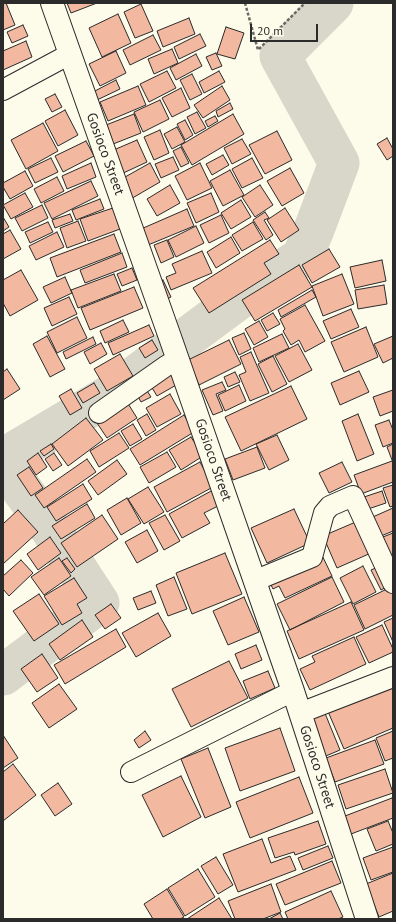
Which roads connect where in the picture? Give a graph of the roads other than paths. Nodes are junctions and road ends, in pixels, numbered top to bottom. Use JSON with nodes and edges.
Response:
{"nodes":[{"id":1,"x":52,"y":3,"type":"edge"},
{"id":2,"x":70,"y":54,"type":"junction"},
{"id":3,"x":3,"y":90,"type":"edge"},
{"id":4,"x":175,"y":352,"type":"junction"},
{"id":5,"x":99,"y":413,"type":"dead end"},
{"id":6,"x":254,"y":581,"type":"junction"},
{"id":7,"x":393,"y":583,"type":"edge"},
{"id":8,"x":393,"y":676,"type":"edge"},
{"id":9,"x":293,"y":691,"type":"junction"},
{"id":10,"x":300,"y":713,"type":"junction"},
{"id":11,"x":131,"y":772,"type":"dead end"},
{"id":12,"x":367,"y":919,"type":"edge"}],
"edges":[{"from":1,"to":2,"type":"street","name":"Gosioco Street"},
{"from":2,"to":3,"type":"street"},
{"from":2,"to":4,"type":"street","name":"Gosioco Street"},
{"from":4,"to":5,"type":"street"},
{"from":4,"to":6,"type":"street","name":"Gosioco Street"},
{"from":6,"to":7,"type":"street"},
{"from":6,"to":9,"type":"street","name":"Gosioco Street"},
{"from":8,"to":10,"type":"street"},
{"from":9,"to":10,"type":"street","name":"Gosioco Street"},
{"from":9,"to":11,"type":"street"},
{"from":10,"to":12,"type":"street","name":"Gosioco Street"}]}
